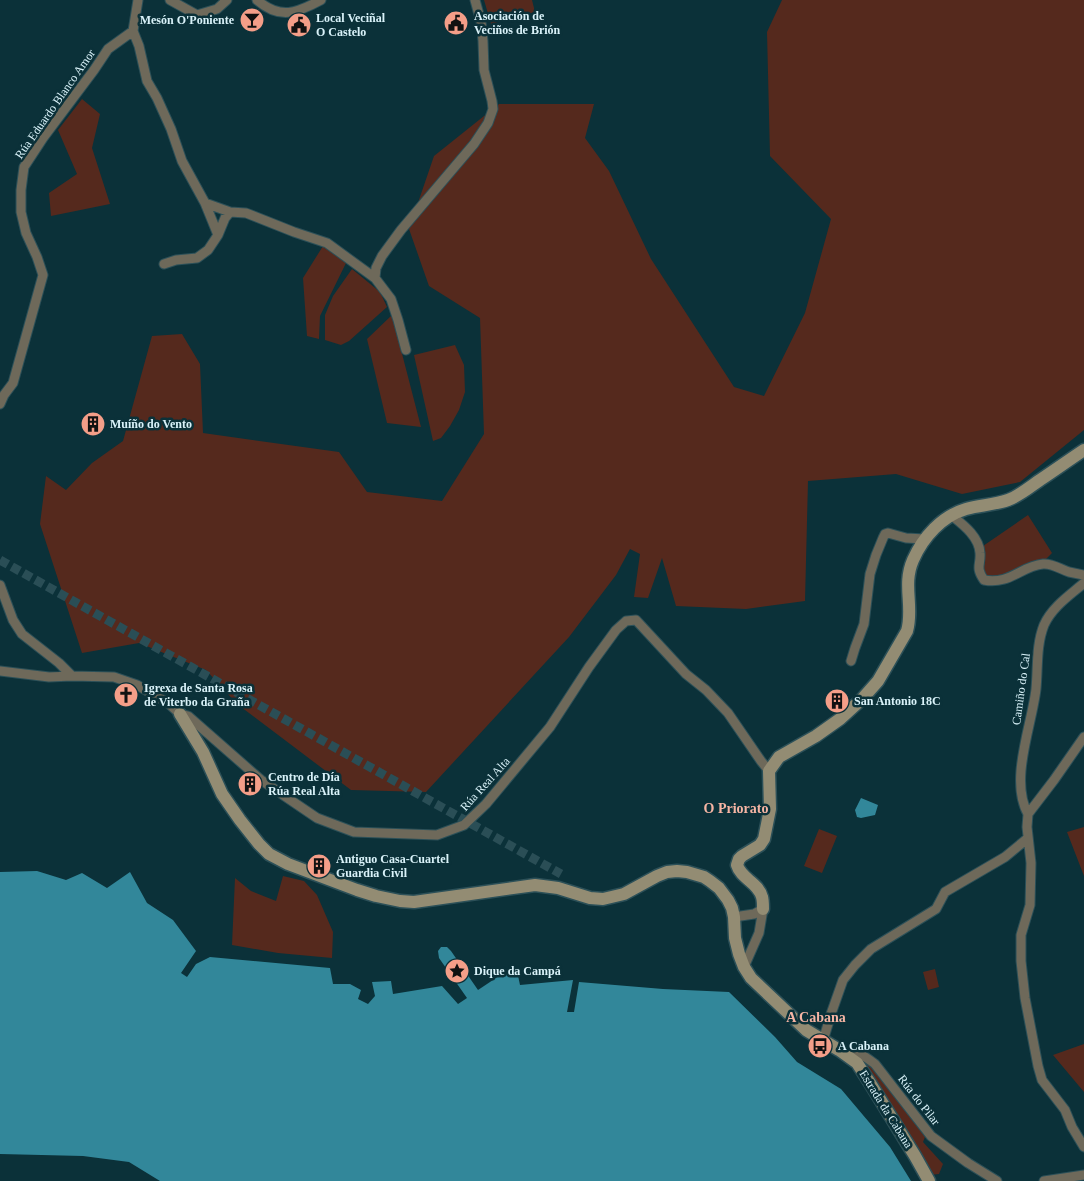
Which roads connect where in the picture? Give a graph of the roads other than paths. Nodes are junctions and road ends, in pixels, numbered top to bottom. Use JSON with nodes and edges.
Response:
{"nodes":[{"id":1,"x":138,"y":0,"type":"edge"},
{"id":2,"x":170,"y":0,"type":"edge"},
{"id":3,"x":227,"y":0,"type":"edge"},
{"id":4,"x":257,"y":0,"type":"edge"},
{"id":5,"x":321,"y":0,"type":"edge"},
{"id":6,"x":476,"y":0,"type":"edge"},
{"id":7,"x":133,"y":31,"type":"junction"},
{"id":8,"x":205,"y":203,"type":"junction"},
{"id":9,"x":230,"y":212,"type":"junction"},
{"id":10,"x":218,"y":235,"type":"junction"},
{"id":11,"x":164,"y":264,"type":"dead end"},
{"id":12,"x":375,"y":278,"type":"junction"},
{"id":13,"x":406,"y":350,"type":"dead end"},
{"id":14,"x":0,"y":404,"type":"edge"},
{"id":15,"x":1084,"y":450,"type":"edge"},
{"id":16,"x":951,"y":515,"type":"junction"},
{"id":17,"x":925,"y":539,"type":"junction"},
{"id":18,"x":1084,"y":575,"type":"edge"},
{"id":19,"x":1084,"y":583,"type":"edge"},
{"id":20,"x":0,"y":585,"type":"edge"},
{"id":21,"x":851,"y":661,"type":"dead end"},
{"id":22,"x":0,"y":671,"type":"edge"},
{"id":23,"x":72,"y":676,"type":"junction"},
{"id":24,"x":180,"y":714,"type":"junction"},
{"id":25,"x":1084,"y":737,"type":"edge"},
{"id":26,"x":769,"y":771,"type":"junction"},
{"id":27,"x":1028,"y":814,"type":"junction"},
{"id":28,"x":1028,"y":838,"type":"junction"},
{"id":29,"x":763,"y":909,"type":"junction"},
{"id":30,"x":734,"y":917,"type":"junction"},
{"id":31,"x":744,"y":967,"type":"junction"},
{"id":32,"x":823,"y":1041,"type":"junction"},
{"id":33,"x":849,"y":1056,"type":"junction"},
{"id":34,"x":1084,"y":1147,"type":"edge"},
{"id":35,"x":1084,"y":1176,"type":"edge"},
{"id":36,"x":928,"y":1181,"type":"edge"},
{"id":37,"x":997,"y":1181,"type":"edge"},
{"id":38,"x":1044,"y":1181,"type":"edge"}],
"edges":[{"from":1,"to":7,"type":"street"},
{"from":2,"to":3,"type":"street"},
{"from":4,"to":5,"type":"street"},
{"from":6,"to":12,"type":"street"},
{"from":7,"to":8,"type":"street"},
{"from":7,"to":14,"type":"street","name":"Rúa Eduardo Blanco Amor"},
{"from":8,"to":9,"type":"street"},
{"from":8,"to":10,"type":"street"},
{"from":9,"to":10,"type":"street"},
{"from":9,"to":12,"type":"street"},
{"from":10,"to":11,"type":"street"},
{"from":12,"to":13,"type":"street"},
{"from":15,"to":16,"type":"street"},
{"from":16,"to":17,"type":"street"},
{"from":16,"to":18,"type":"street"},
{"from":17,"to":21,"type":"street"},
{"from":17,"to":26,"type":"street"},
{"from":19,"to":27,"type":"street","name":"Camiño do Cal"},
{"from":20,"to":23,"type":"street"},
{"from":22,"to":23,"type":"street","name":"Rúa Real Alta"},
{"from":23,"to":24,"type":"street","name":"Rúa Real Alta"},
{"from":24,"to":26,"type":"street","name":"Rúa Real Alta"},
{"from":24,"to":30,"type":"street"},
{"from":25,"to":27,"type":"street"},
{"from":26,"to":29,"type":"street"},
{"from":27,"to":28,"type":"street","name":"Camiño do Cal"},
{"from":28,"to":32,"type":"street"},
{"from":28,"to":34,"type":"street","name":"Camiño do Cal"},
{"from":29,"to":30,"type":"street"},
{"from":29,"to":31,"type":"street"},
{"from":30,"to":31,"type":"street"},
{"from":31,"to":32,"type":"street","name":"Estrada da Cabana"},
{"from":32,"to":33,"type":"street","name":"Estrada da Cabana"},
{"from":33,"to":36,"type":"street","name":"Estrada da Cabana"},
{"from":33,"to":37,"type":"street","name":"Rúa do Pilar"},
{"from":35,"to":38,"type":"street"}]}
